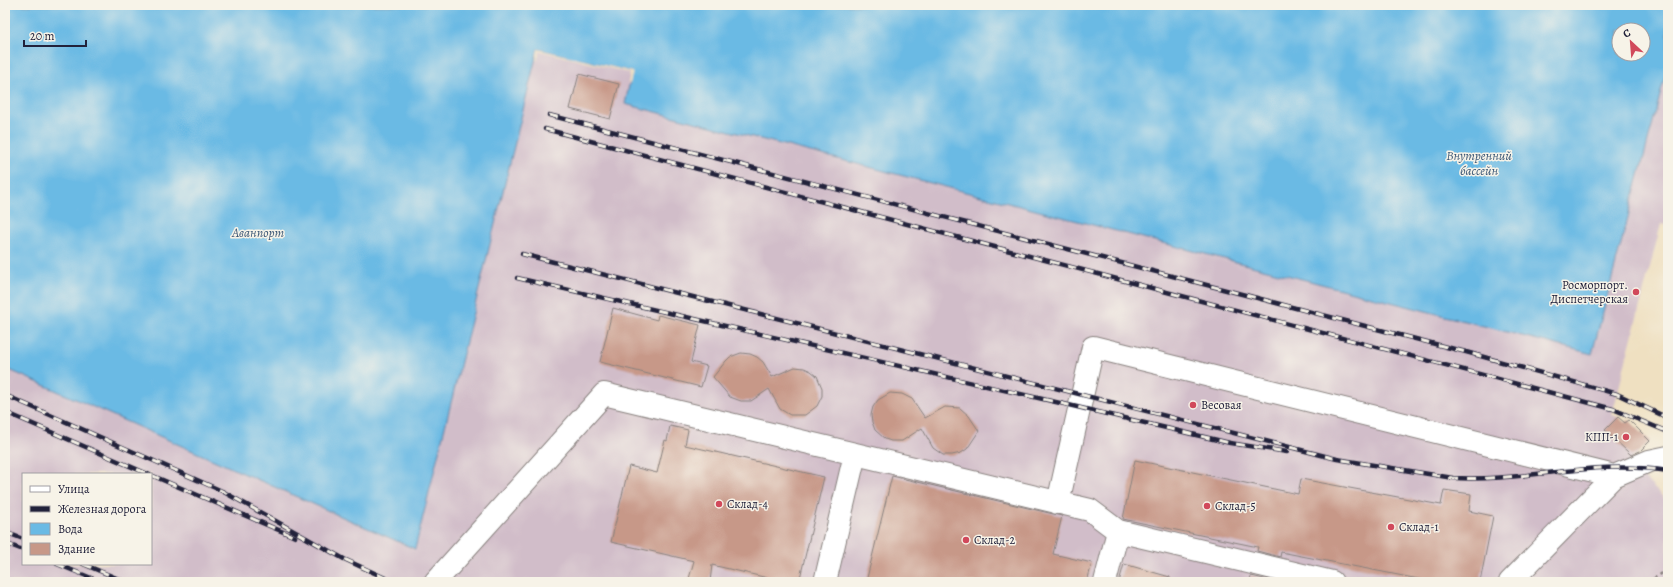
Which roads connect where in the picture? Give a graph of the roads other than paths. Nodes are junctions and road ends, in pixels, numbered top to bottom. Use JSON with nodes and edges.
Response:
{"nodes":[{"id":1,"x":855,"y":454,"type":"junction"},
{"id":2,"x":1668,"y":457,"type":"edge"},
{"id":3,"x":1614,"y":476,"type":"junction"},
{"id":4,"x":1058,"y":503,"type":"junction"},
{"id":5,"x":1118,"y":531,"type":"junction"},
{"id":6,"x":435,"y":582,"type":"edge"},
{"id":7,"x":825,"y":582,"type":"edge"},
{"id":8,"x":1105,"y":582,"type":"edge"},
{"id":9,"x":1332,"y":582,"type":"edge"},
{"id":10,"x":1510,"y":582,"type":"edge"}],
"edges":[{"from":1,"to":4,"type":"lane"},
{"from":1,"to":6,"type":"lane"},
{"from":1,"to":7,"type":"lane"},
{"from":2,"to":3,"type":"lane"},
{"from":3,"to":4,"type":"lane"},
{"from":3,"to":10,"type":"lane"},
{"from":4,"to":5,"type":"lane"},
{"from":5,"to":8,"type":"lane"},
{"from":5,"to":9,"type":"lane"}]}
